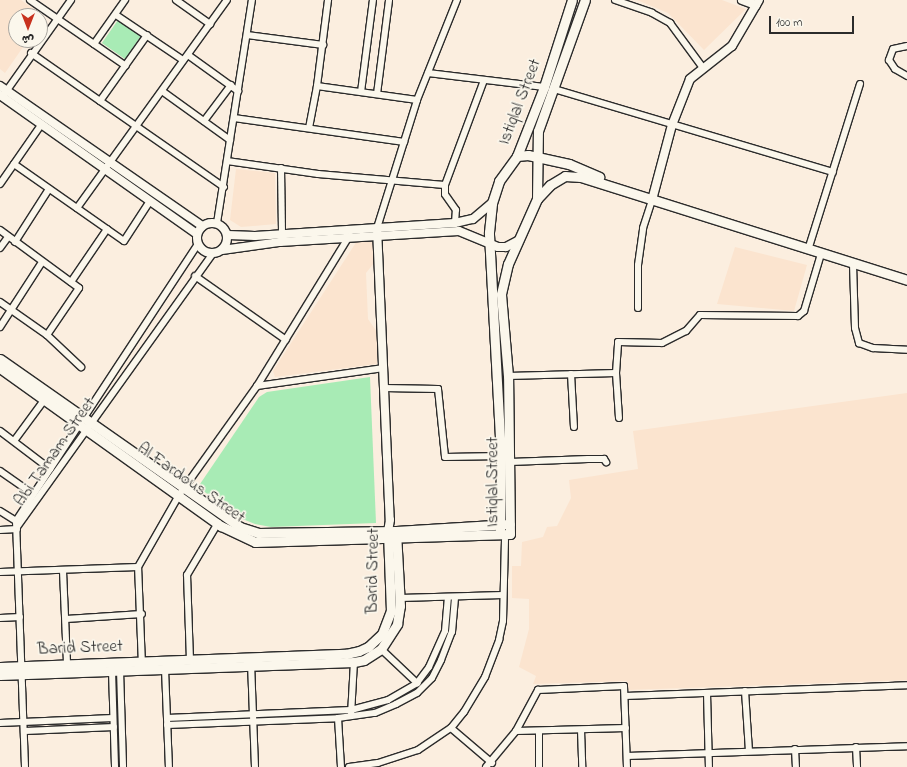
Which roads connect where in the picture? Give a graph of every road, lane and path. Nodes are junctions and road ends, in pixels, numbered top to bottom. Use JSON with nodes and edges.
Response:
{"nodes":[{"id":1,"x":30,"y":0,"type":"edge"},
{"id":2,"x":71,"y":0,"type":"edge"},
{"id":3,"x":126,"y":0,"type":"edge"},
{"id":4,"x":176,"y":0,"type":"edge"},
{"id":5,"x":227,"y":0,"type":"edge"},
{"id":6,"x":252,"y":0,"type":"edge"},
{"id":7,"x":328,"y":0,"type":"edge"},
{"id":8,"x":373,"y":0,"type":"edge"},
{"id":9,"x":389,"y":0,"type":"edge"},
{"id":10,"x":458,"y":0,"type":"edge"},
{"id":11,"x":572,"y":0,"type":"edge"},
{"id":12,"x":585,"y":0,"type":"edge"},
{"id":13,"x":616,"y":0,"type":"edge"},
{"id":14,"x":742,"y":0,"type":"edge"},
{"id":15,"x":757,"y":2,"type":"edge"},
{"id":16,"x":116,"y":14,"type":"junction"},
{"id":17,"x":58,"y":19,"type":"junction"},
{"id":18,"x":210,"y":24,"type":"junction"},
{"id":19,"x":147,"y":35,"type":"junction"},
{"id":20,"x":247,"y":35,"type":"junction"},
{"id":21,"x":94,"y":44,"type":"junction"},
{"id":22,"x":323,"y":45,"type":"junction"},
{"id":23,"x":907,"y":46,"type":"edge"},
{"id":24,"x":31,"y":53,"type":"junction"},
{"id":25,"x":188,"y":55,"type":"junction"},
{"id":26,"x":183,"y":60,"type":"junction"},
{"id":27,"x":126,"y":66,"type":"junction"},
{"id":28,"x":703,"y":68,"type":"junction"},
{"id":29,"x":428,"y":73,"type":"junction"},
{"id":30,"x":907,"y":76,"type":"edge"},
{"id":31,"x":484,"y":80,"type":"junction"},
{"id":32,"x":860,"y":84,"type":"dead end"},
{"id":33,"x":231,"y":85,"type":"junction"},
{"id":34,"x":317,"y":86,"type":"junction"},
{"id":35,"x":544,"y":87,"type":"junction"},
{"id":36,"x":554,"y":89,"type":"junction"},
{"id":37,"x":238,"y":90,"type":"junction"},
{"id":38,"x":162,"y":91,"type":"junction"},
{"id":39,"x":360,"y":92,"type":"junction"},
{"id":40,"x":2,"y":94,"type":"edge"},
{"id":41,"x":377,"y":94,"type":"junction"},
{"id":42,"x":417,"y":100,"type":"junction"},
{"id":43,"x":100,"y":101,"type":"junction"},
{"id":44,"x":234,"y":118,"type":"junction"},
{"id":45,"x":204,"y":121,"type":"junction"},
{"id":46,"x":41,"y":124,"type":"junction"},
{"id":47,"x":672,"y":125,"type":"junction"},
{"id":48,"x":137,"y":126,"type":"junction"},
{"id":49,"x":309,"y":128,"type":"junction"},
{"id":50,"x":230,"y":140,"type":"junction"},
{"id":51,"x":404,"y":142,"type":"junction"},
{"id":52,"x":517,"y":156,"type":"junction"},
{"id":53,"x":538,"y":157,"type":"junction"},
{"id":54,"x":227,"y":161,"type":"junction"},
{"id":55,"x":14,"y":164,"type":"junction"},
{"id":56,"x":107,"y":166,"type":"junction"},
{"id":57,"x":281,"y":168,"type":"junction"},
{"id":58,"x":833,"y":172,"type":"junction"},
{"id":59,"x":390,"y":182,"type":"junction"},
{"id":60,"x":0,"y":184,"type":"edge"},
{"id":61,"x":445,"y":185,"type":"junction"},
{"id":62,"x":224,"y":187,"type":"junction"},
{"id":63,"x":49,"y":190,"type":"junction"},
{"id":64,"x":629,"y":192,"type":"junction"},
{"id":65,"x":537,"y":199,"type":"junction"},
{"id":66,"x":652,"y":200,"type":"junction"},
{"id":67,"x":150,"y":201,"type":"junction"},
{"id":68,"x":492,"y":203,"type":"junction"},
{"id":69,"x":77,"y":208,"type":"junction"},
{"id":70,"x":217,"y":223,"type":"junction"},
{"id":71,"x":455,"y":223,"type":"junction"},
{"id":72,"x":202,"y":226,"type":"junction"},
{"id":73,"x":107,"y":229,"type":"junction"},
{"id":74,"x":0,"y":230,"type":"edge"},
{"id":75,"x":378,"y":233,"type":"junction"},
{"id":76,"x":197,"y":234,"type":"junction"},
{"id":77,"x":282,"y":234,"type":"junction"},
{"id":78,"x":351,"y":234,"type":"junction"},
{"id":79,"x":228,"y":235,"type":"junction"},
{"id":80,"x":8,"y":237,"type":"junction"},
{"id":81,"x":519,"y":240,"type":"junction"},
{"id":82,"x":15,"y":242,"type":"junction"},
{"id":83,"x":490,"y":243,"type":"junction"},
{"id":84,"x":198,"y":244,"type":"junction"},
{"id":85,"x":0,"y":248,"type":"edge"},
{"id":86,"x":222,"y":250,"type":"junction"},
{"id":87,"x":808,"y":250,"type":"junction"},
{"id":88,"x":213,"y":253,"type":"junction"},
{"id":89,"x":821,"y":254,"type":"junction"},
{"id":90,"x":42,"y":262,"type":"junction"},
{"id":91,"x":853,"y":264,"type":"junction"},
{"id":92,"x":195,"y":276,"type":"junction"},
{"id":93,"x":907,"y":280,"type":"edge"},
{"id":94,"x":71,"y":282,"type":"junction"},
{"id":95,"x":0,"y":302,"type":"edge"},
{"id":96,"x":638,"y":308,"type":"dead end"},
{"id":97,"x":11,"y":310,"type":"junction"},
{"id":98,"x":0,"y":327,"type":"edge"},
{"id":99,"x":47,"y":335,"type":"junction"},
{"id":100,"x":286,"y":340,"type":"junction"},
{"id":101,"x":907,"y":350,"type":"edge"},
{"id":102,"x":0,"y":360,"type":"edge"},
{"id":103,"x":81,"y":367,"type":"dead end"},
{"id":104,"x":0,"y":368,"type":"edge"},
{"id":105,"x":384,"y":368,"type":"junction"},
{"id":106,"x":616,"y":373,"type":"junction"},
{"id":107,"x":571,"y":374,"type":"junction"},
{"id":108,"x":508,"y":376,"type":"junction"},
{"id":109,"x":257,"y":386,"type":"junction"},
{"id":110,"x":384,"y":388,"type":"junction"},
{"id":111,"x":45,"y":399,"type":"junction"},
{"id":112,"x":619,"y":418,"type":"dead end"},
{"id":113,"x":86,"y":424,"type":"junction"},
{"id":114,"x":574,"y":427,"type":"dead end"},
{"id":115,"x":0,"y":432,"type":"edge"},
{"id":116,"x":14,"y":441,"type":"junction"},
{"id":117,"x":501,"y":456,"type":"junction"},
{"id":118,"x":510,"y":462,"type":"junction"},
{"id":119,"x":606,"y":462,"type":"dead end"},
{"id":120,"x":50,"y":469,"type":"junction"},
{"id":121,"x":0,"y":471,"type":"edge"},
{"id":122,"x":185,"y":487,"type":"junction"},
{"id":123,"x":33,"y":494,"type":"junction"},
{"id":124,"x":179,"y":495,"type":"junction"},
{"id":125,"x":0,"y":511,"type":"edge"},
{"id":126,"x":218,"y":523,"type":"junction"},
{"id":127,"x":18,"y":525,"type":"junction"},
{"id":128,"x":0,"y":530,"type":"edge"},
{"id":129,"x":505,"y":532,"type":"junction"},
{"id":130,"x":392,"y":535,"type":"junction"},
{"id":131,"x":138,"y":567,"type":"junction"},
{"id":132,"x":63,"y":571,"type":"junction"},
{"id":133,"x":0,"y":572,"type":"edge"},
{"id":134,"x":19,"y":572,"type":"junction"},
{"id":135,"x":503,"y":595,"type":"junction"},
{"id":136,"x":448,"y":597,"type":"junction"},
{"id":137,"x":455,"y":597,"type":"junction"},
{"id":138,"x":400,"y":598,"type":"junction"},
{"id":139,"x":142,"y":614,"type":"junction"},
{"id":140,"x":20,"y":617,"type":"junction"},
{"id":141,"x":0,"y":618,"type":"edge"},
{"id":142,"x":66,"y":619,"type":"junction"},
{"id":143,"x":381,"y":650,"type":"junction"},
{"id":144,"x":190,"y":660,"type":"junction"},
{"id":145,"x":349,"y":660,"type":"junction"},
{"id":146,"x":251,"y":661,"type":"junction"},
{"id":147,"x":67,"y":664,"type":"junction"},
{"id":148,"x":142,"y":666,"type":"junction"},
{"id":149,"x":0,"y":667,"type":"edge"},
{"id":150,"x":165,"y":669,"type":"junction"},
{"id":151,"x":21,"y":670,"type":"junction"},
{"id":152,"x":116,"y":671,"type":"junction"},
{"id":153,"x":0,"y":675,"type":"edge"},
{"id":154,"x":417,"y":683,"type":"junction"},
{"id":155,"x":907,"y":685,"type":"edge"},
{"id":156,"x":745,"y":691,"type":"junction"},
{"id":157,"x":707,"y":693,"type":"junction"},
{"id":158,"x":625,"y":696,"type":"junction"},
{"id":159,"x":351,"y":714,"type":"junction"},
{"id":160,"x":113,"y":718,"type":"junction"},
{"id":161,"x":167,"y":718,"type":"junction"},
{"id":162,"x":338,"y":718,"type":"junction"},
{"id":163,"x":253,"y":719,"type":"junction"},
{"id":164,"x":24,"y":722,"type":"junction"},
{"id":165,"x":0,"y":723,"type":"edge"},
{"id":166,"x":167,"y":725,"type":"junction"},
{"id":167,"x":114,"y":727,"type":"junction"},
{"id":168,"x":451,"y":728,"type":"junction"},
{"id":169,"x":626,"y":728,"type":"junction"},
{"id":170,"x":581,"y":730,"type":"junction"},
{"id":171,"x":25,"y":731,"type":"junction"},
{"id":172,"x":516,"y":731,"type":"junction"},
{"id":173,"x":539,"y":731,"type":"junction"},
{"id":174,"x":907,"y":746,"type":"edge"},
{"id":175,"x":856,"y":747,"type":"junction"},
{"id":176,"x":795,"y":750,"type":"junction"},
{"id":177,"x":748,"y":751,"type":"junction"},
{"id":178,"x":708,"y":753,"type":"junction"},
{"id":179,"x":627,"y":756,"type":"junction"},
{"id":180,"x":489,"y":765,"type":"edge"},
{"id":181,"x":25,"y":767,"type":"edge"},
{"id":182,"x":115,"y":767,"type":"edge"},
{"id":183,"x":123,"y":767,"type":"edge"},
{"id":184,"x":169,"y":767,"type":"edge"},
{"id":185,"x":256,"y":767,"type":"edge"},
{"id":186,"x":341,"y":767,"type":"edge"},
{"id":187,"x":349,"y":767,"type":"edge"},
{"id":188,"x":539,"y":767,"type":"edge"},
{"id":189,"x":582,"y":767,"type":"edge"},
{"id":190,"x":627,"y":767,"type":"edge"},
{"id":191,"x":709,"y":767,"type":"edge"},
{"id":192,"x":796,"y":767,"type":"edge"},
{"id":193,"x":857,"y":767,"type":"edge"}],
"edges":[{"from":1,"to":17,"type":"street"},
{"from":2,"to":17,"type":"street"},
{"from":3,"to":16,"type":"street"},
{"from":4,"to":18,"type":"street"},
{"from":5,"to":18,"type":"street"},
{"from":6,"to":20,"type":"street"},
{"from":7,"to":22,"type":"street"},
{"from":8,"to":39,"type":"street"},
{"from":9,"to":41,"type":"street"},
{"from":10,"to":29,"type":"street"},
{"from":11,"to":35,"type":"main road","name":"Istiqlal Street"},
{"from":12,"to":36,"type":"main road","name":"Istiqlal Street"},
{"from":13,"to":28,"type":"street"},
{"from":14,"to":15,"type":"street"},
{"from":15,"to":28,"type":"street"},
{"from":16,"to":19,"type":"street"},
{"from":16,"to":21,"type":"street"},
{"from":17,"to":21,"type":"street"},
{"from":17,"to":24,"type":"street"},
{"from":18,"to":25,"type":"street"},
{"from":19,"to":26,"type":"street"},
{"from":19,"to":27,"type":"street"},
{"from":20,"to":22,"type":"street"},
{"from":20,"to":37,"type":"street"},
{"from":21,"to":27,"type":"street"},
{"from":22,"to":34,"type":"street"},
{"from":23,"to":30,"type":"street"},
{"from":24,"to":40,"type":"street"},
{"from":24,"to":43,"type":"street"},
{"from":25,"to":26,"type":"street"},
{"from":25,"to":33,"type":"street"},
{"from":26,"to":38,"type":"street"},
{"from":27,"to":43,"type":"street"},
{"from":28,"to":47,"type":"street"},
{"from":29,"to":31,"type":"street"},
{"from":29,"to":42,"type":"street"},
{"from":31,"to":35,"type":"street"},
{"from":31,"to":61,"type":"street"},
{"from":32,"to":58,"type":"street"},
{"from":33,"to":37,"type":"street"},
{"from":33,"to":45,"type":"street"},
{"from":34,"to":39,"type":"street"},
{"from":34,"to":49,"type":"street"},
{"from":35,"to":52,"type":"main road","name":"Istiqlal Street"},
{"from":36,"to":47,"type":"street"},
{"from":36,"to":53,"type":"main road","name":"Istiqlal Street"},
{"from":37,"to":44,"type":"street"},
{"from":38,"to":45,"type":"street"},
{"from":38,"to":48,"type":"street"},
{"from":39,"to":41,"type":"street"},
{"from":40,"to":46,"type":"street"},
{"from":40,"to":56,"type":"street"},
{"from":41,"to":42,"type":"street"},
{"from":42,"to":51,"type":"street"},
{"from":43,"to":48,"type":"street"},
{"from":44,"to":49,"type":"street"},
{"from":44,"to":50,"type":"street"},
{"from":45,"to":50,"type":"street"},
{"from":46,"to":55,"type":"street"},
{"from":46,"to":56,"type":"street"},
{"from":47,"to":58,"type":"street"},
{"from":47,"to":66,"type":"street"},
{"from":48,"to":56,"type":"street"},
{"from":48,"to":62,"type":"street"},
{"from":49,"to":51,"type":"street"},
{"from":50,"to":54,"type":"street"},
{"from":51,"to":59,"type":"street"},
{"from":52,"to":53,"type":"main road"},
{"from":52,"to":68,"type":"main road","name":"Istiqlal Street"},
{"from":53,"to":64,"type":"main road"},
{"from":53,"to":65,"type":"main road","name":"Istiqlal Street"},
{"from":54,"to":57,"type":"street"},
{"from":54,"to":62,"type":"street"},
{"from":55,"to":60,"type":"street"},
{"from":55,"to":63,"type":"street"},
{"from":56,"to":67,"type":"street"},
{"from":56,"to":69,"type":"street"},
{"from":56,"to":72,"type":"street"},
{"from":57,"to":59,"type":"street"},
{"from":57,"to":77,"type":"street"},
{"from":58,"to":87,"type":"street"},
{"from":59,"to":61,"type":"street"},
{"from":59,"to":75,"type":"street"},
{"from":61,"to":71,"type":"street"},
{"from":62,"to":70,"type":"street"},
{"from":63,"to":69,"type":"street"},
{"from":63,"to":82,"type":"street"},
{"from":64,"to":65,"type":"main road"},
{"from":64,"to":66,"type":"main road"},
{"from":65,"to":81,"type":"main road","name":"Istiqlal Street"},
{"from":66,"to":87,"type":"main road"},
{"from":66,"to":96,"type":"street"},
{"from":67,"to":73,"type":"street"},
{"from":67,"to":76,"type":"street"},
{"from":68,"to":71,"type":"street"},
{"from":68,"to":83,"type":"main road","name":"Istiqlal Street"},
{"from":69,"to":73,"type":"street"},
{"from":70,"to":72,"type":"street"},
{"from":70,"to":79,"type":"street"},
{"from":71,"to":75,"type":"street"},
{"from":72,"to":76,"type":"street"},
{"from":73,"to":94,"type":"street"},
{"from":74,"to":80,"type":"street"},
{"from":75,"to":78,"type":"street"},
{"from":75,"to":83,"type":"street"},
{"from":75,"to":105,"type":"street","name":"Barid Street"},
{"from":76,"to":84,"type":"street"},
{"from":77,"to":78,"type":"street"},
{"from":77,"to":79,"type":"street"},
{"from":78,"to":86,"type":"street"},
{"from":78,"to":100,"type":"street"},
{"from":79,"to":86,"type":"street"},
{"from":80,"to":82,"type":"street"},
{"from":80,"to":85,"type":"street"},
{"from":81,"to":83,"type":"street"},
{"from":81,"to":108,"type":"main road","name":"Istiqlal Street"},
{"from":82,"to":90,"type":"street"},
{"from":83,"to":117,"type":"main road","name":"Istiqlal Street"},
{"from":84,"to":88,"type":"street"},
{"from":84,"to":113,"type":"street","name":"Abi Tamam Street"},
{"from":86,"to":88,"type":"street"},
{"from":87,"to":89,"type":"main road"},
{"from":88,"to":92,"type":"street","name":"Abi Tamam Street"},
{"from":89,"to":91,"type":"main road"},
{"from":89,"to":106,"type":"street"},
{"from":90,"to":94,"type":"street"},
{"from":90,"to":97,"type":"street"},
{"from":91,"to":93,"type":"main road"},
{"from":91,"to":101,"type":"street"},
{"from":92,"to":100,"type":"street"},
{"from":92,"to":113,"type":"street","name":"Abi Tamam Street"},
{"from":94,"to":99,"type":"street"},
{"from":95,"to":97,"type":"street"},
{"from":97,"to":98,"type":"street"},
{"from":97,"to":99,"type":"street"},
{"from":99,"to":103,"type":"street"},
{"from":100,"to":109,"type":"street"},
{"from":102,"to":113,"type":"main road","name":"Al Fardous Street"},
{"from":104,"to":111,"type":"main road","name":"Al Fardous Street"},
{"from":105,"to":109,"type":"street"},
{"from":105,"to":110,"type":"street","name":"Barid Street"},
{"from":106,"to":107,"type":"street"},
{"from":106,"to":112,"type":"street"},
{"from":107,"to":108,"type":"street"},
{"from":107,"to":114,"type":"street"},
{"from":108,"to":118,"type":"main road","name":"Istiqlal Street"},
{"from":109,"to":122,"type":"street"},
{"from":110,"to":117,"type":"street"},
{"from":110,"to":130,"type":"street","name":"Barid Street"},
{"from":111,"to":113,"type":"main road","name":"Al Fardous Street"},
{"from":111,"to":116,"type":"street"},
{"from":113,"to":120,"type":"street","name":"Abi Tamam Street"},
{"from":113,"to":122,"type":"main road","name":"Al Fardous Street"},
{"from":113,"to":124,"type":"main road","name":"Al Fardous Street"},
{"from":113,"to":127,"type":"street","name":"Abi Tamam Street"},
{"from":115,"to":116,"type":"street"},
{"from":116,"to":120,"type":"street"},
{"from":117,"to":129,"type":"main road","name":"Istiqlal Street"},
{"from":118,"to":119,"type":"street"},
{"from":118,"to":129,"type":"main road","name":"Istiqlal Street"},
{"from":120,"to":123,"type":"street","name":"Abi Tamam Street"},
{"from":121,"to":123,"type":"street"},
{"from":122,"to":124,"type":"street"},
{"from":122,"to":130,"type":"main road","name":"Al Fardous Street"},
{"from":123,"to":127,"type":"street","name":"Abi Tamam Street"},
{"from":124,"to":126,"type":"main road","name":"Al Fardous Street"},
{"from":124,"to":131,"type":"street"},
{"from":125,"to":127,"type":"street"},
{"from":126,"to":130,"type":"main road","name":"Al Fardous Street"},
{"from":126,"to":144,"type":"street"},
{"from":127,"to":128,"type":"street"},
{"from":127,"to":134,"type":"street"},
{"from":129,"to":130,"type":"main road","name":"Al Fardous Street"},
{"from":129,"to":135,"type":"street"},
{"from":130,"to":138,"type":"main road","name":"Barid Street"},
{"from":130,"to":145,"type":"main road","name":"Barid Street"},
{"from":131,"to":132,"type":"street"},
{"from":131,"to":139,"type":"street"},
{"from":132,"to":134,"type":"street"},
{"from":132,"to":142,"type":"street"},
{"from":133,"to":134,"type":"street"},
{"from":134,"to":140,"type":"street"},
{"from":135,"to":137,"type":"street"},
{"from":135,"to":168,"type":"street"},
{"from":136,"to":137,"type":"street"},
{"from":136,"to":138,"type":"street"},
{"from":136,"to":154,"type":"street"},
{"from":137,"to":159,"type":"street"},
{"from":138,"to":143,"type":"main road","name":"Barid Street"},
{"from":139,"to":142,"type":"street"},
{"from":139,"to":148,"type":"street"},
{"from":140,"to":141,"type":"street"},
{"from":140,"to":151,"type":"street"},
{"from":142,"to":147,"type":"street"},
{"from":143,"to":145,"type":"main road","name":"Barid Street"},
{"from":143,"to":154,"type":"street"},
{"from":144,"to":146,"type":"main road","name":"Barid Street"},
{"from":144,"to":148,"type":"main road","name":"Barid Street"},
{"from":145,"to":146,"type":"main road","name":"Barid Street"},
{"from":145,"to":159,"type":"street"},
{"from":146,"to":150,"type":"main road","name":"Barid Street"},
{"from":146,"to":163,"type":"street"},
{"from":147,"to":148,"type":"main road","name":"Barid Street"},
{"from":147,"to":151,"type":"main road","name":"Barid Street"},
{"from":148,"to":150,"type":"main road","name":"Barid Street"},
{"from":148,"to":152,"type":"main road","name":"Barid Street"},
{"from":149,"to":151,"type":"main road","name":"Barid Street"},
{"from":150,"to":161,"type":"street"},
{"from":151,"to":152,"type":"main road","name":"Barid Street"},
{"from":151,"to":153,"type":"main road","name":"Barid Street"},
{"from":151,"to":164,"type":"street"},
{"from":152,"to":160,"type":"street"},
{"from":152,"to":183,"type":"street"},
{"from":154,"to":159,"type":"street"},
{"from":155,"to":156,"type":"street"},
{"from":156,"to":157,"type":"street"},
{"from":156,"to":177,"type":"street"},
{"from":157,"to":158,"type":"street"},
{"from":157,"to":178,"type":"street"},
{"from":158,"to":169,"type":"street"},
{"from":158,"to":172,"type":"street"},
{"from":159,"to":162,"type":"street"},
{"from":159,"to":163,"type":"street"},
{"from":160,"to":164,"type":"street"},
{"from":160,"to":167,"type":"street"},
{"from":161,"to":163,"type":"street"},
{"from":161,"to":166,"type":"street"},
{"from":162,"to":163,"type":"street"},
{"from":162,"to":186,"type":"street"},
{"from":163,"to":166,"type":"street"},
{"from":163,"to":185,"type":"street"},
{"from":164,"to":165,"type":"street"},
{"from":164,"to":171,"type":"street"},
{"from":166,"to":184,"type":"street"},
{"from":167,"to":171,"type":"street"},
{"from":167,"to":182,"type":"street"},
{"from":168,"to":180,"type":"street"},
{"from":168,"to":187,"type":"street"},
{"from":169,"to":170,"type":"street"},
{"from":169,"to":179,"type":"street"},
{"from":170,"to":173,"type":"street"},
{"from":170,"to":189,"type":"street"},
{"from":171,"to":181,"type":"street"},
{"from":172,"to":173,"type":"street"},
{"from":172,"to":180,"type":"street"},
{"from":173,"to":188,"type":"street"},
{"from":174,"to":175,"type":"street"},
{"from":175,"to":176,"type":"street"},
{"from":175,"to":193,"type":"street"},
{"from":176,"to":177,"type":"street"},
{"from":176,"to":192,"type":"street"},
{"from":177,"to":178,"type":"street"},
{"from":178,"to":179,"type":"street"},
{"from":178,"to":191,"type":"street"},
{"from":179,"to":190,"type":"street"}]}
